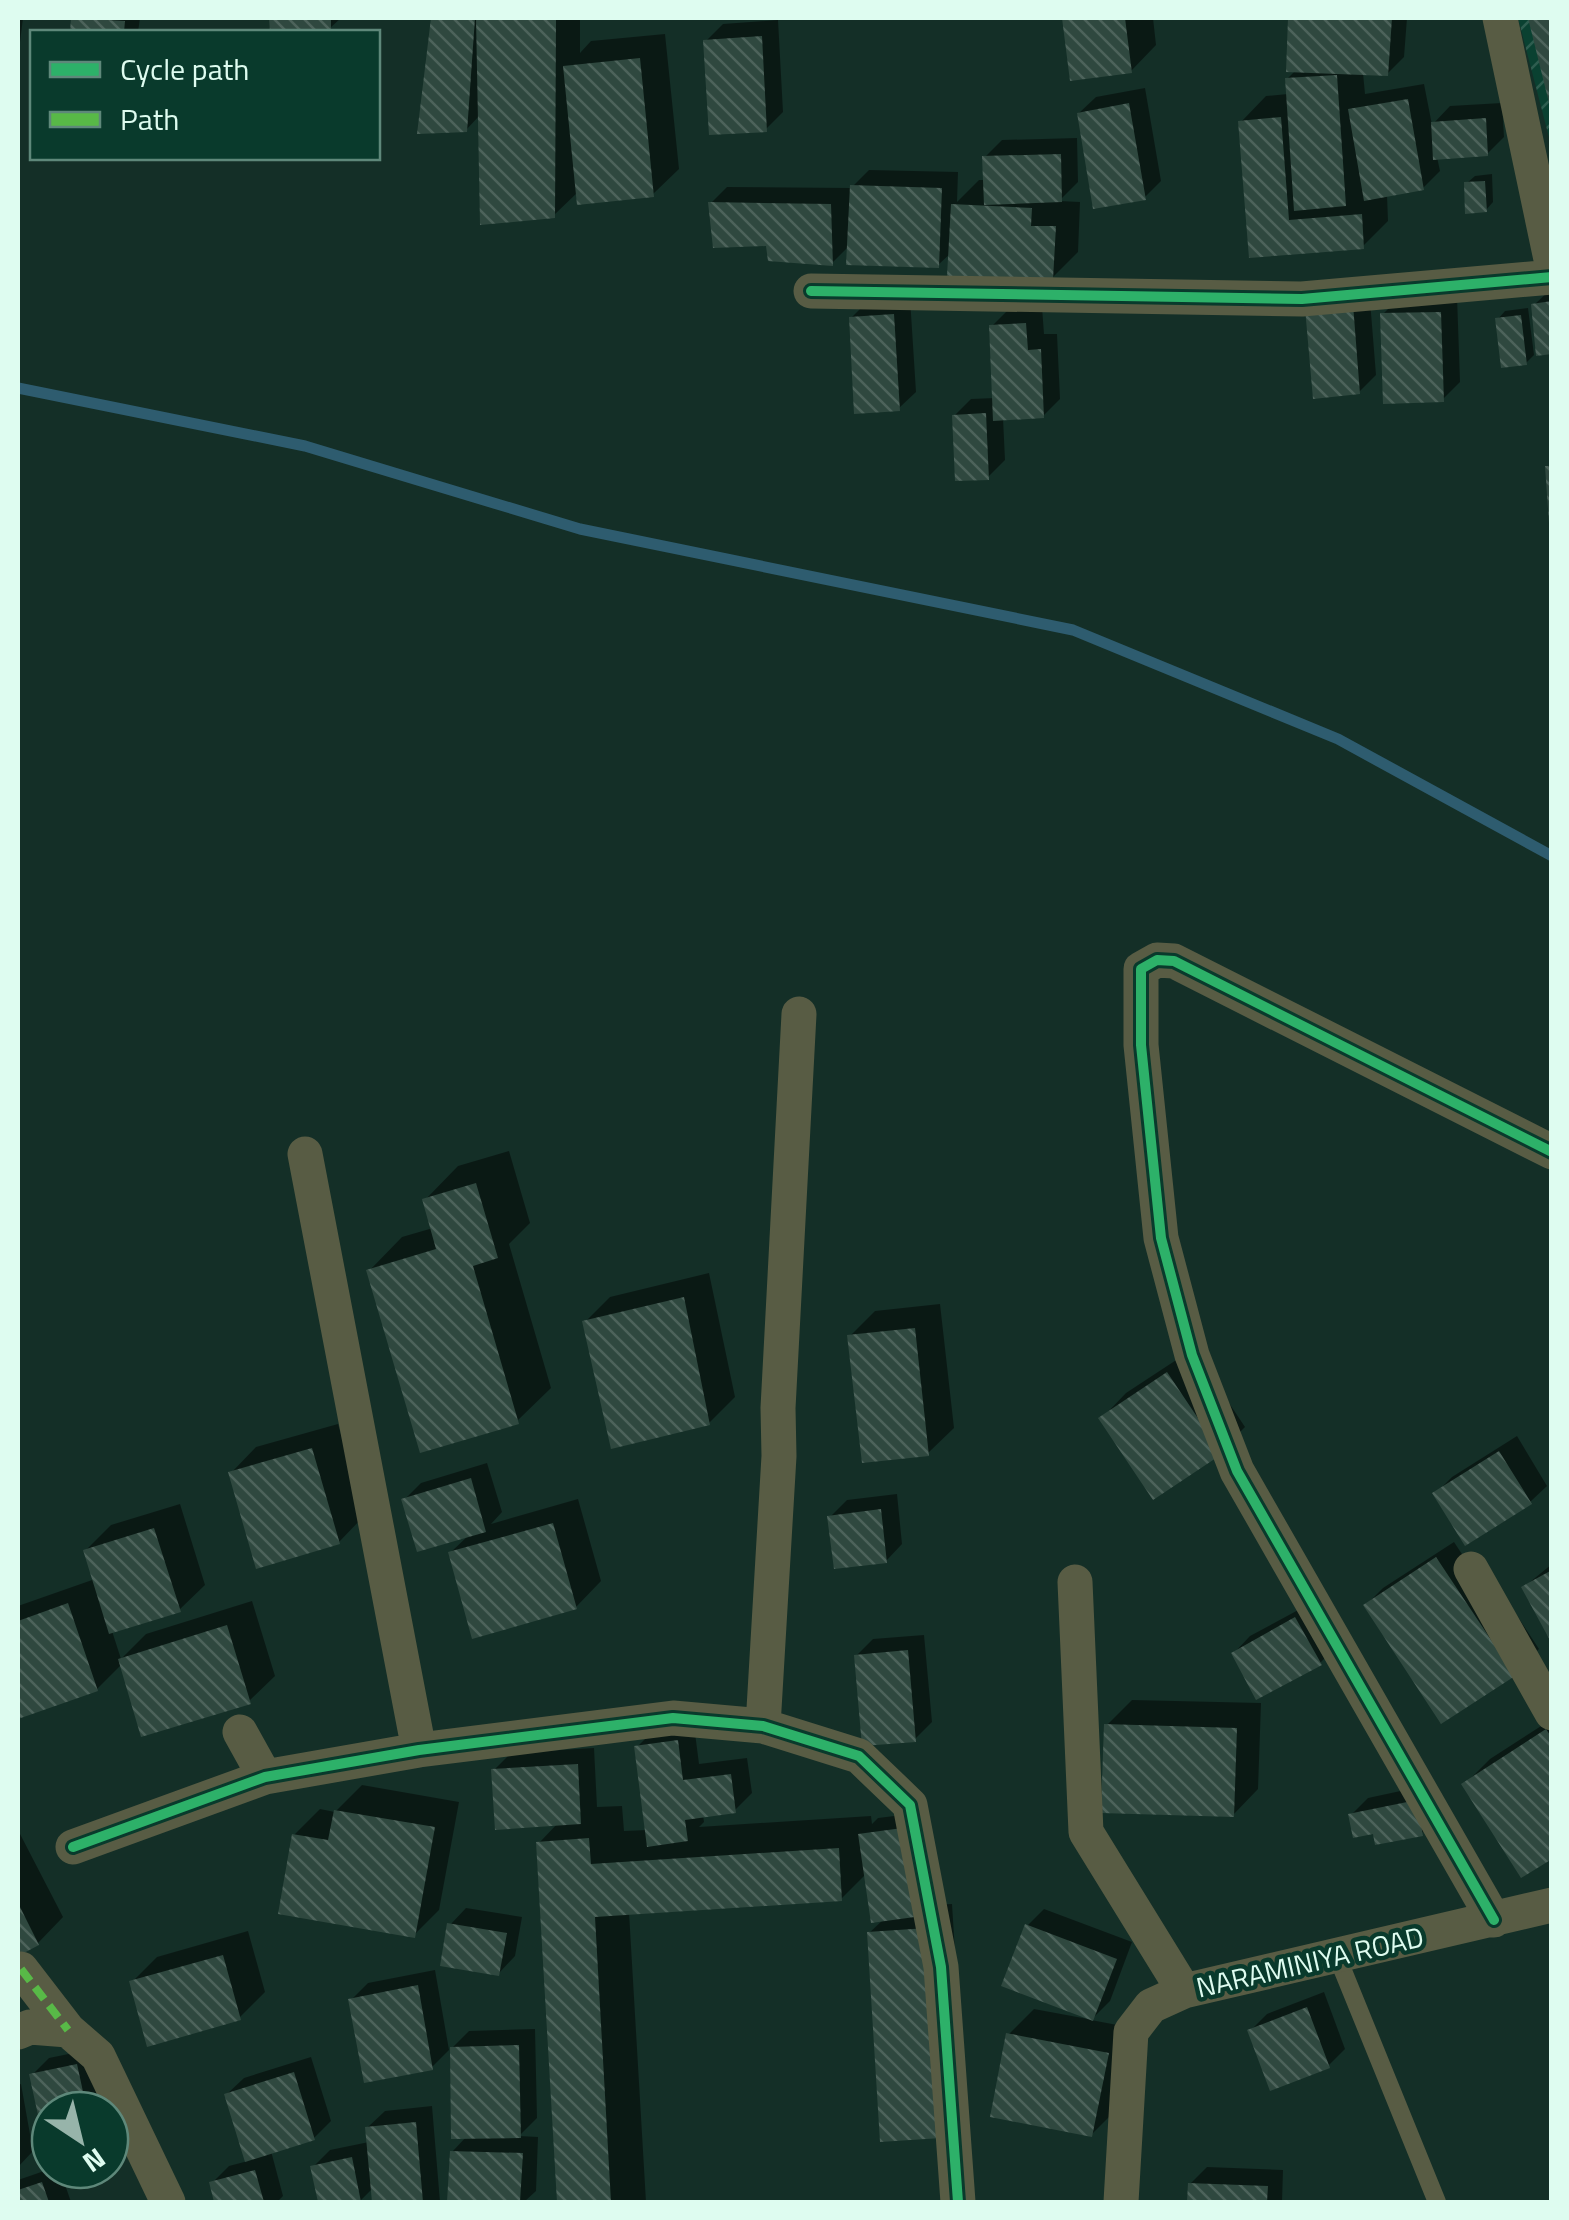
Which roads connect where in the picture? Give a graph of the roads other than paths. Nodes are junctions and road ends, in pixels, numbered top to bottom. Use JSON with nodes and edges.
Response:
{"nodes":[{"id":1,"x":1500,"y":18,"type":"edge"},
{"id":2,"x":1552,"y":264,"type":"edge"},
{"id":3,"x":1552,"y":277,"type":"edge"},
{"id":4,"x":811,"y":291,"type":"dead end"},
{"id":5,"x":799,"y":1014,"type":"dead end"},
{"id":6,"x":1552,"y":1152,"type":"edge"},
{"id":7,"x":305,"y":1154,"type":"dead end"},
{"id":8,"x":1471,"y":1569,"type":"dead end"},
{"id":9,"x":1075,"y":1582,"type":"dead end"},
{"id":10,"x":1552,"y":1714,"type":"edge"},
{"id":11,"x":763,"y":1726,"type":"junction"},
{"id":12,"x":240,"y":1732,"type":"dead end"},
{"id":13,"x":419,"y":1750,"type":"junction"},
{"id":14,"x":265,"y":1777,"type":"junction"},
{"id":15,"x":73,"y":1847,"type":"dead end"},
{"id":16,"x":1552,"y":1905,"type":"edge"},
{"id":17,"x":1494,"y":1920,"type":"junction"},
{"id":18,"x":1337,"y":1956,"type":"junction"},
{"id":19,"x":21,"y":1968,"type":"dead end"},
{"id":20,"x":1184,"y":1991,"type":"junction"},
{"id":21,"x":68,"y":2030,"type":"junction"},
{"id":22,"x":18,"y":2032,"type":"edge"},
{"id":23,"x":168,"y":2202,"type":"edge"},
{"id":24,"x":958,"y":2202,"type":"edge"},
{"id":25,"x":1121,"y":2202,"type":"edge"},
{"id":26,"x":1437,"y":2202,"type":"edge"}],
"edges":[{"from":1,"to":2,"type":"street"},
{"from":3,"to":4,"type":"street"},
{"from":5,"to":11,"type":"street"},
{"from":6,"to":17,"type":"street"},
{"from":7,"to":13,"type":"street"},
{"from":8,"to":10,"type":"street"},
{"from":9,"to":20,"type":"street"},
{"from":11,"to":13,"type":"street"},
{"from":11,"to":24,"type":"street"},
{"from":12,"to":14,"type":"street"},
{"from":13,"to":14,"type":"street"},
{"from":14,"to":15,"type":"street"},
{"from":16,"to":17,"type":"street","name":"NARAMINIYA ROAD"},
{"from":17,"to":18,"type":"street","name":"NARAMINIYA ROAD"},
{"from":18,"to":20,"type":"street","name":"NARAMINIYA ROAD"},
{"from":18,"to":26,"type":"lane"},
{"from":19,"to":21,"type":"street"},
{"from":20,"to":25,"type":"street","name":"NARAMINIYA ROAD"},
{"from":21,"to":22,"type":"street"},
{"from":21,"to":23,"type":"street"}]}
